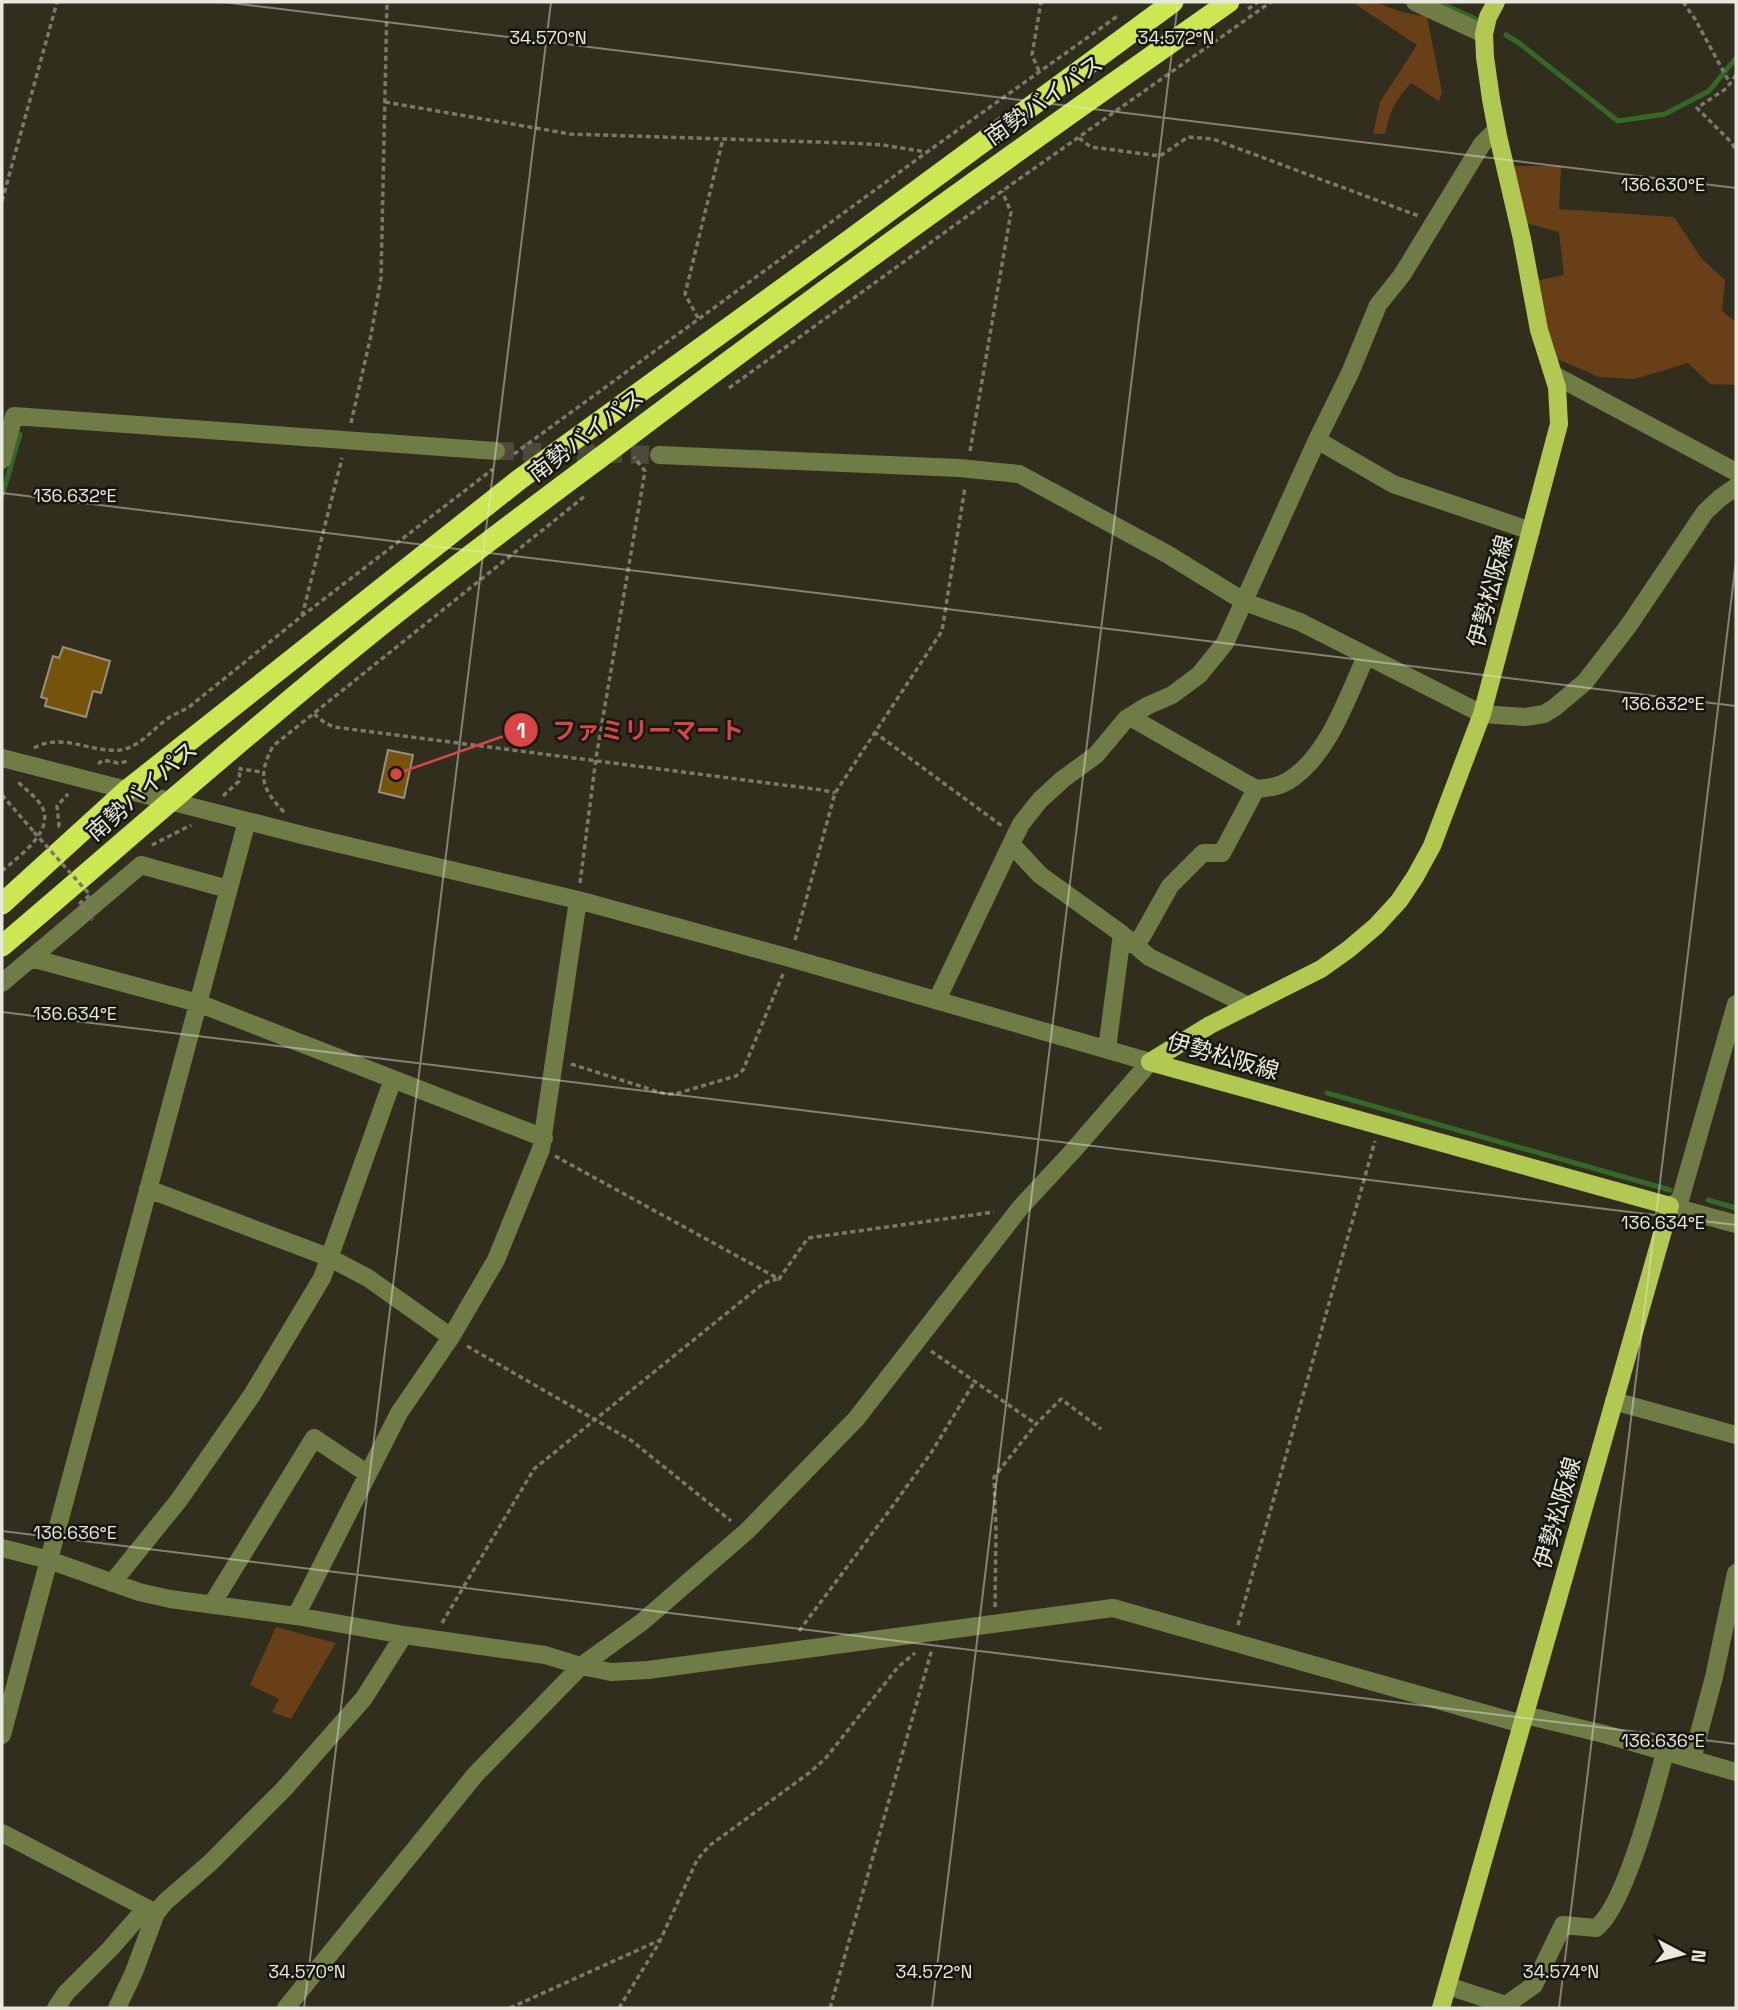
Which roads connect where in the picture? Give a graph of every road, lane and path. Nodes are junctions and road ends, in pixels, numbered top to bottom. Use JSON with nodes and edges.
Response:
{"nodes":[{"id":1,"x":57,"y":2,"type":"edge"},
{"id":2,"x":387,"y":2,"type":"edge"},
{"id":3,"x":1041,"y":2,"type":"edge"},
{"id":4,"x":1173,"y":2,"type":"edge"},
{"id":5,"x":1258,"y":2,"type":"edge"},
{"id":6,"x":1271,"y":2,"type":"edge"},
{"id":7,"x":1415,"y":2,"type":"edge"},
{"id":8,"x":1496,"y":2,"type":"edge"},
{"id":9,"x":1683,"y":2,"type":"edge"},
{"id":10,"x":1238,"y":6,"type":"edge"},
{"id":11,"x":1128,"y":9,"type":"dead end"},
{"id":12,"x":1484,"y":34,"type":"junction"},
{"id":13,"x":1039,"y":71,"type":"junction"},
{"id":14,"x":1736,"y":75,"type":"edge"},
{"id":15,"x":1729,"y":80,"type":"junction"},
{"id":16,"x":385,"y":102,"type":"junction"},
{"id":17,"x":1496,"y":130,"type":"junction"},
{"id":18,"x":1078,"y":138,"type":"junction"},
{"id":19,"x":723,"y":139,"type":"junction"},
{"id":20,"x":1736,"y":150,"type":"edge"},
{"id":21,"x":928,"y":152,"type":"junction"},
{"id":22,"x":1002,"y":191,"type":"junction"},
{"id":23,"x":2,"y":201,"type":"edge"},
{"id":24,"x":1434,"y":221,"type":"junction"},
{"id":25,"x":698,"y":319,"type":"junction"},
{"id":26,"x":1554,"y":375,"type":"junction"},
{"id":27,"x":723,"y":392,"type":"dead end"},
{"id":28,"x":347,"y":440,"type":"junction"},
{"id":29,"x":1317,"y":440,"type":"junction"},
{"id":30,"x":659,"y":455,"type":"tunnel mouth"},
{"id":31,"x":634,"y":457,"type":"dead end"},
{"id":32,"x":501,"y":458,"type":"junction"},
{"id":33,"x":2,"y":460,"type":"edge"},
{"id":34,"x":968,"y":468,"type":"junction"},
{"id":35,"x":1736,"y":472,"type":"edge"},
{"id":36,"x":1736,"y":487,"type":"edge"},
{"id":37,"x":592,"y":491,"type":"dead end"},
{"id":38,"x":1531,"y":531,"type":"junction"},
{"id":39,"x":1245,"y":602,"type":"junction"},
{"id":40,"x":302,"y":616,"type":"junction"},
{"id":41,"x":1366,"y":656,"type":"junction"},
{"id":42,"x":314,"y":713,"type":"junction"},
{"id":43,"x":1482,"y":714,"type":"junction"},
{"id":44,"x":1130,"y":716,"type":"junction"},
{"id":45,"x":874,"y":732,"type":"junction"},
{"id":46,"x":8,"y":760,"type":"edge"},
{"id":47,"x":596,"y":761,"type":"junction"},
{"id":48,"x":1256,"y":789,"type":"junction"},
{"id":49,"x":126,"y":791,"type":"junction"},
{"id":50,"x":835,"y":793,"type":"junction"},
{"id":51,"x":2,"y":795,"type":"edge"},
{"id":52,"x":170,"y":802,"type":"junction"},
{"id":53,"x":284,"y":813,"type":"dead end"},
{"id":54,"x":247,"y":821,"type":"junction"},
{"id":55,"x":1013,"y":840,"type":"junction"},
{"id":56,"x":2,"y":871,"type":"edge"},
{"id":57,"x":228,"y":889,"type":"junction"},
{"id":58,"x":578,"y":900,"type":"junction"},
{"id":59,"x":2,"y":904,"type":"edge"},
{"id":60,"x":93,"y":920,"type":"dead end"},
{"id":61,"x":1128,"y":939,"type":"junction"},
{"id":62,"x":2,"y":946,"type":"edge"},
{"id":63,"x":32,"y":958,"type":"junction"},
{"id":64,"x":790,"y":958,"type":"junction"},
{"id":65,"x":2,"y":983,"type":"edge"},
{"id":66,"x":936,"y":1000,"type":"junction"},
{"id":67,"x":198,"y":1003,"type":"junction"},
{"id":68,"x":1736,"y":1004,"type":"edge"},
{"id":69,"x":1249,"y":1006,"type":"junction"},
{"id":70,"x":1107,"y":1049,"type":"junction"},
{"id":71,"x":555,"y":1059,"type":"junction"},
{"id":72,"x":1150,"y":1062,"type":"junction"},
{"id":73,"x":393,"y":1079,"type":"junction"},
{"id":74,"x":1380,"y":1125,"type":"junction"},
{"id":75,"x":543,"y":1143,"type":"junction"},
{"id":76,"x":148,"y":1189,"type":"junction"},
{"id":77,"x":1670,"y":1206,"type":"junction"},
{"id":78,"x":1020,"y":1208,"type":"junction"},
{"id":79,"x":1736,"y":1224,"type":"edge"},
{"id":80,"x":328,"y":1257,"type":"junction"},
{"id":81,"x":779,"y":1279,"type":"junction"},
{"id":82,"x":451,"y":1337,"type":"junction"},
{"id":83,"x":917,"y":1340,"type":"junction"},
{"id":84,"x":975,"y":1381,"type":"junction"},
{"id":85,"x":1614,"y":1401,"type":"junction"},
{"id":86,"x":594,"y":1420,"type":"junction"},
{"id":87,"x":1036,"y":1424,"type":"junction"},
{"id":88,"x":1101,"y":1429,"type":"dead end"},
{"id":89,"x":1736,"y":1436,"type":"edge"},
{"id":90,"x":368,"y":1474,"type":"junction"},
{"id":91,"x":747,"y":1531,"type":"junction"},
{"id":92,"x":2,"y":1548,"type":"edge"},
{"id":93,"x":49,"y":1560,"type":"junction"},
{"id":94,"x":1736,"y":1573,"type":"edge"},
{"id":95,"x":112,"y":1583,"type":"junction"},
{"id":96,"x":212,"y":1604,"type":"junction"},
{"id":97,"x":296,"y":1616,"type":"junction"},
{"id":98,"x":995,"y":1623,"type":"junction"},
{"id":99,"x":404,"y":1635,"type":"junction"},
{"id":100,"x":432,"y":1639,"type":"junction"},
{"id":101,"x":1234,"y":1641,"type":"junction"},
{"id":102,"x":782,"y":1652,"type":"junction"},
{"id":103,"x":581,"y":1666,"type":"junction"},
{"id":104,"x":1524,"y":1720,"type":"junction"},
{"id":105,"x":2,"y":1735,"type":"edge"},
{"id":106,"x":1665,"y":1752,"type":"junction"},
{"id":107,"x":1692,"y":1759,"type":"junction"},
{"id":108,"x":1736,"y":1772,"type":"edge"},
{"id":109,"x":2,"y":1833,"type":"edge"},
{"id":110,"x":151,"y":1911,"type":"junction"},
{"id":111,"x":660,"y":1940,"type":"junction"},
{"id":112,"x":1448,"y":1986,"type":"junction"},
{"id":113,"x":1505,"y":2007,"type":"edge"},
{"id":114,"x":56,"y":2008,"type":"edge"},
{"id":115,"x":117,"y":2008,"type":"edge"},
{"id":116,"x":286,"y":2008,"type":"edge"},
{"id":117,"x":510,"y":2008,"type":"edge"},
{"id":118,"x":619,"y":2008,"type":"edge"},
{"id":119,"x":830,"y":2008,"type":"edge"},
{"id":120,"x":1441,"y":2008,"type":"edge"}],
"edges":[{"from":1,"to":23,"type":"path"},
{"from":2,"to":16,"type":"path"},
{"from":3,"to":13,"type":"path"},
{"from":4,"to":49,"type":"highway","name":"南勢バイパス"},
{"from":5,"to":10,"type":"path"},
{"from":6,"to":18,"type":"path"},
{"from":7,"to":12,"type":"street"},
{"from":8,"to":12,"type":"main road","name":"伊勢松阪線"},
{"from":9,"to":15,"type":"path"},
{"from":10,"to":52,"type":"highway","name":"南勢バイパス"},
{"from":11,"to":13,"type":"path"},
{"from":12,"to":17,"type":"main road","name":"伊勢松阪線"},
{"from":13,"to":21,"type":"path"},
{"from":14,"to":15,"type":"path"},
{"from":15,"to":20,"type":"path"},
{"from":16,"to":19,"type":"path"},
{"from":16,"to":28,"type":"path"},
{"from":17,"to":24,"type":"street"},
{"from":17,"to":26,"type":"main road","name":"伊勢松阪線"},
{"from":18,"to":22,"type":"path"},
{"from":18,"to":24,"type":"path"},
{"from":19,"to":21,"type":"path"},
{"from":19,"to":25,"type":"path"},
{"from":21,"to":25,"type":"path"},
{"from":22,"to":27,"type":"path"},
{"from":22,"to":34,"type":"path"},
{"from":24,"to":29,"type":"street"},
{"from":25,"to":32,"type":"path"},
{"from":26,"to":35,"type":"street"},
{"from":26,"to":38,"type":"main road","name":"伊勢松阪線"},
{"from":28,"to":32,"type":"street"},
{"from":28,"to":33,"type":"street"},
{"from":28,"to":40,"type":"path"},
{"from":29,"to":38,"type":"street"},
{"from":29,"to":39,"type":"street"},
{"from":30,"to":34,"type":"street"},
{"from":31,"to":47,"type":"path"},
{"from":32,"to":40,"type":"path"},
{"from":34,"to":39,"type":"street"},
{"from":34,"to":45,"type":"path"},
{"from":36,"to":43,"type":"street"},
{"from":37,"to":42,"type":"path"},
{"from":38,"to":43,"type":"main road","name":"伊勢松阪線"},
{"from":39,"to":41,"type":"street"},
{"from":39,"to":44,"type":"street"},
{"from":40,"to":46,"type":"path"},
{"from":41,"to":43,"type":"street"},
{"from":41,"to":48,"type":"street"},
{"from":42,"to":47,"type":"path"},
{"from":42,"to":53,"type":"path"},
{"from":43,"to":69,"type":"main road","name":"伊勢松阪線"},
{"from":44,"to":48,"type":"street"},
{"from":44,"to":55,"type":"street"},
{"from":45,"to":50,"type":"path"},
{"from":45,"to":55,"type":"path"},
{"from":46,"to":49,"type":"street"},
{"from":46,"to":56,"type":"path"},
{"from":47,"to":50,"type":"path"},
{"from":47,"to":58,"type":"path"},
{"from":48,"to":61,"type":"street"},
{"from":49,"to":52,"type":"street"},
{"from":49,"to":59,"type":"highway","name":"南勢バイパス"},
{"from":50,"to":64,"type":"path"},
{"from":51,"to":60,"type":"path","bridge":true},
{"from":52,"to":54,"type":"street"},
{"from":52,"to":62,"type":"highway","name":"南勢バイパス"},
{"from":54,"to":57,"type":"street"},
{"from":54,"to":58,"type":"street"},
{"from":55,"to":61,"type":"street"},
{"from":55,"to":66,"type":"street"},
{"from":57,"to":63,"type":"street"},
{"from":57,"to":67,"type":"street"},
{"from":58,"to":64,"type":"street"},
{"from":58,"to":71,"type":"street"},
{"from":61,"to":69,"type":"street"},
{"from":61,"to":70,"type":"street"},
{"from":63,"to":65,"type":"street"},
{"from":63,"to":67,"type":"street"},
{"from":64,"to":66,"type":"street"},
{"from":64,"to":71,"type":"path"},
{"from":66,"to":70,"type":"street"},
{"from":67,"to":73,"type":"street"},
{"from":67,"to":76,"type":"street"},
{"from":68,"to":77,"type":"street"},
{"from":69,"to":72,"type":"main road","name":"伊勢松阪線"},
{"from":70,"to":72,"type":"street"},
{"from":71,"to":75,"type":"street"},
{"from":72,"to":74,"type":"main road","name":"伊勢松阪線"},
{"from":72,"to":78,"type":"street"},
{"from":73,"to":75,"type":"street"},
{"from":73,"to":80,"type":"street"},
{"from":74,"to":77,"type":"main road","name":"伊勢松阪線"},
{"from":74,"to":101,"type":"path"},
{"from":75,"to":81,"type":"path"},
{"from":75,"to":82,"type":"street"},
{"from":76,"to":80,"type":"street"},
{"from":76,"to":93,"type":"street"},
{"from":77,"to":79,"type":"street"},
{"from":77,"to":85,"type":"main road","name":"伊勢松阪線"},
{"from":78,"to":81,"type":"path"},
{"from":78,"to":83,"type":"street"},
{"from":80,"to":82,"type":"street"},
{"from":80,"to":95,"type":"street"},
{"from":81,"to":86,"type":"path"},
{"from":82,"to":86,"type":"path"},
{"from":82,"to":90,"type":"street"},
{"from":83,"to":84,"type":"path"},
{"from":83,"to":91,"type":"street"},
{"from":84,"to":87,"type":"path"},
{"from":84,"to":102,"type":"path"},
{"from":85,"to":89,"type":"street"},
{"from":85,"to":104,"type":"main road","name":"伊勢松阪線"},
{"from":86,"to":91,"type":"path"},
{"from":86,"to":100,"type":"path"},
{"from":87,"to":88,"type":"path"},
{"from":87,"to":98,"type":"path"},
{"from":90,"to":96,"type":"street"},
{"from":90,"to":97,"type":"street"},
{"from":91,"to":103,"type":"street"},
{"from":92,"to":93,"type":"street"},
{"from":93,"to":95,"type":"street"},
{"from":93,"to":105,"type":"street"},
{"from":94,"to":107,"type":"street"},
{"from":95,"to":96,"type":"street"},
{"from":96,"to":97,"type":"street"},
{"from":97,"to":99,"type":"street"},
{"from":98,"to":101,"type":"street"},
{"from":98,"to":102,"type":"street"},
{"from":99,"to":100,"type":"street"},
{"from":99,"to":110,"type":"street"},
{"from":100,"to":103,"type":"street"},
{"from":101,"to":104,"type":"street"},
{"from":102,"to":103,"type":"street"},
{"from":103,"to":116,"type":"street"},
{"from":104,"to":106,"type":"street"},
{"from":104,"to":112,"type":"main road","name":"伊勢松阪線"},
{"from":106,"to":107,"type":"street"},
{"from":106,"to":113,"type":"street"},
{"from":107,"to":108,"type":"street"},
{"from":109,"to":110,"type":"street"},
{"from":110,"to":114,"type":"street"},
{"from":110,"to":115,"type":"street"},
{"from":111,"to":117,"type":"path"},
{"from":111,"to":118,"type":"path"},
{"from":111,"to":119,"type":"path"},
{"from":112,"to":113,"type":"street"},
{"from":112,"to":120,"type":"main road","name":"伊勢松阪線"}]}
